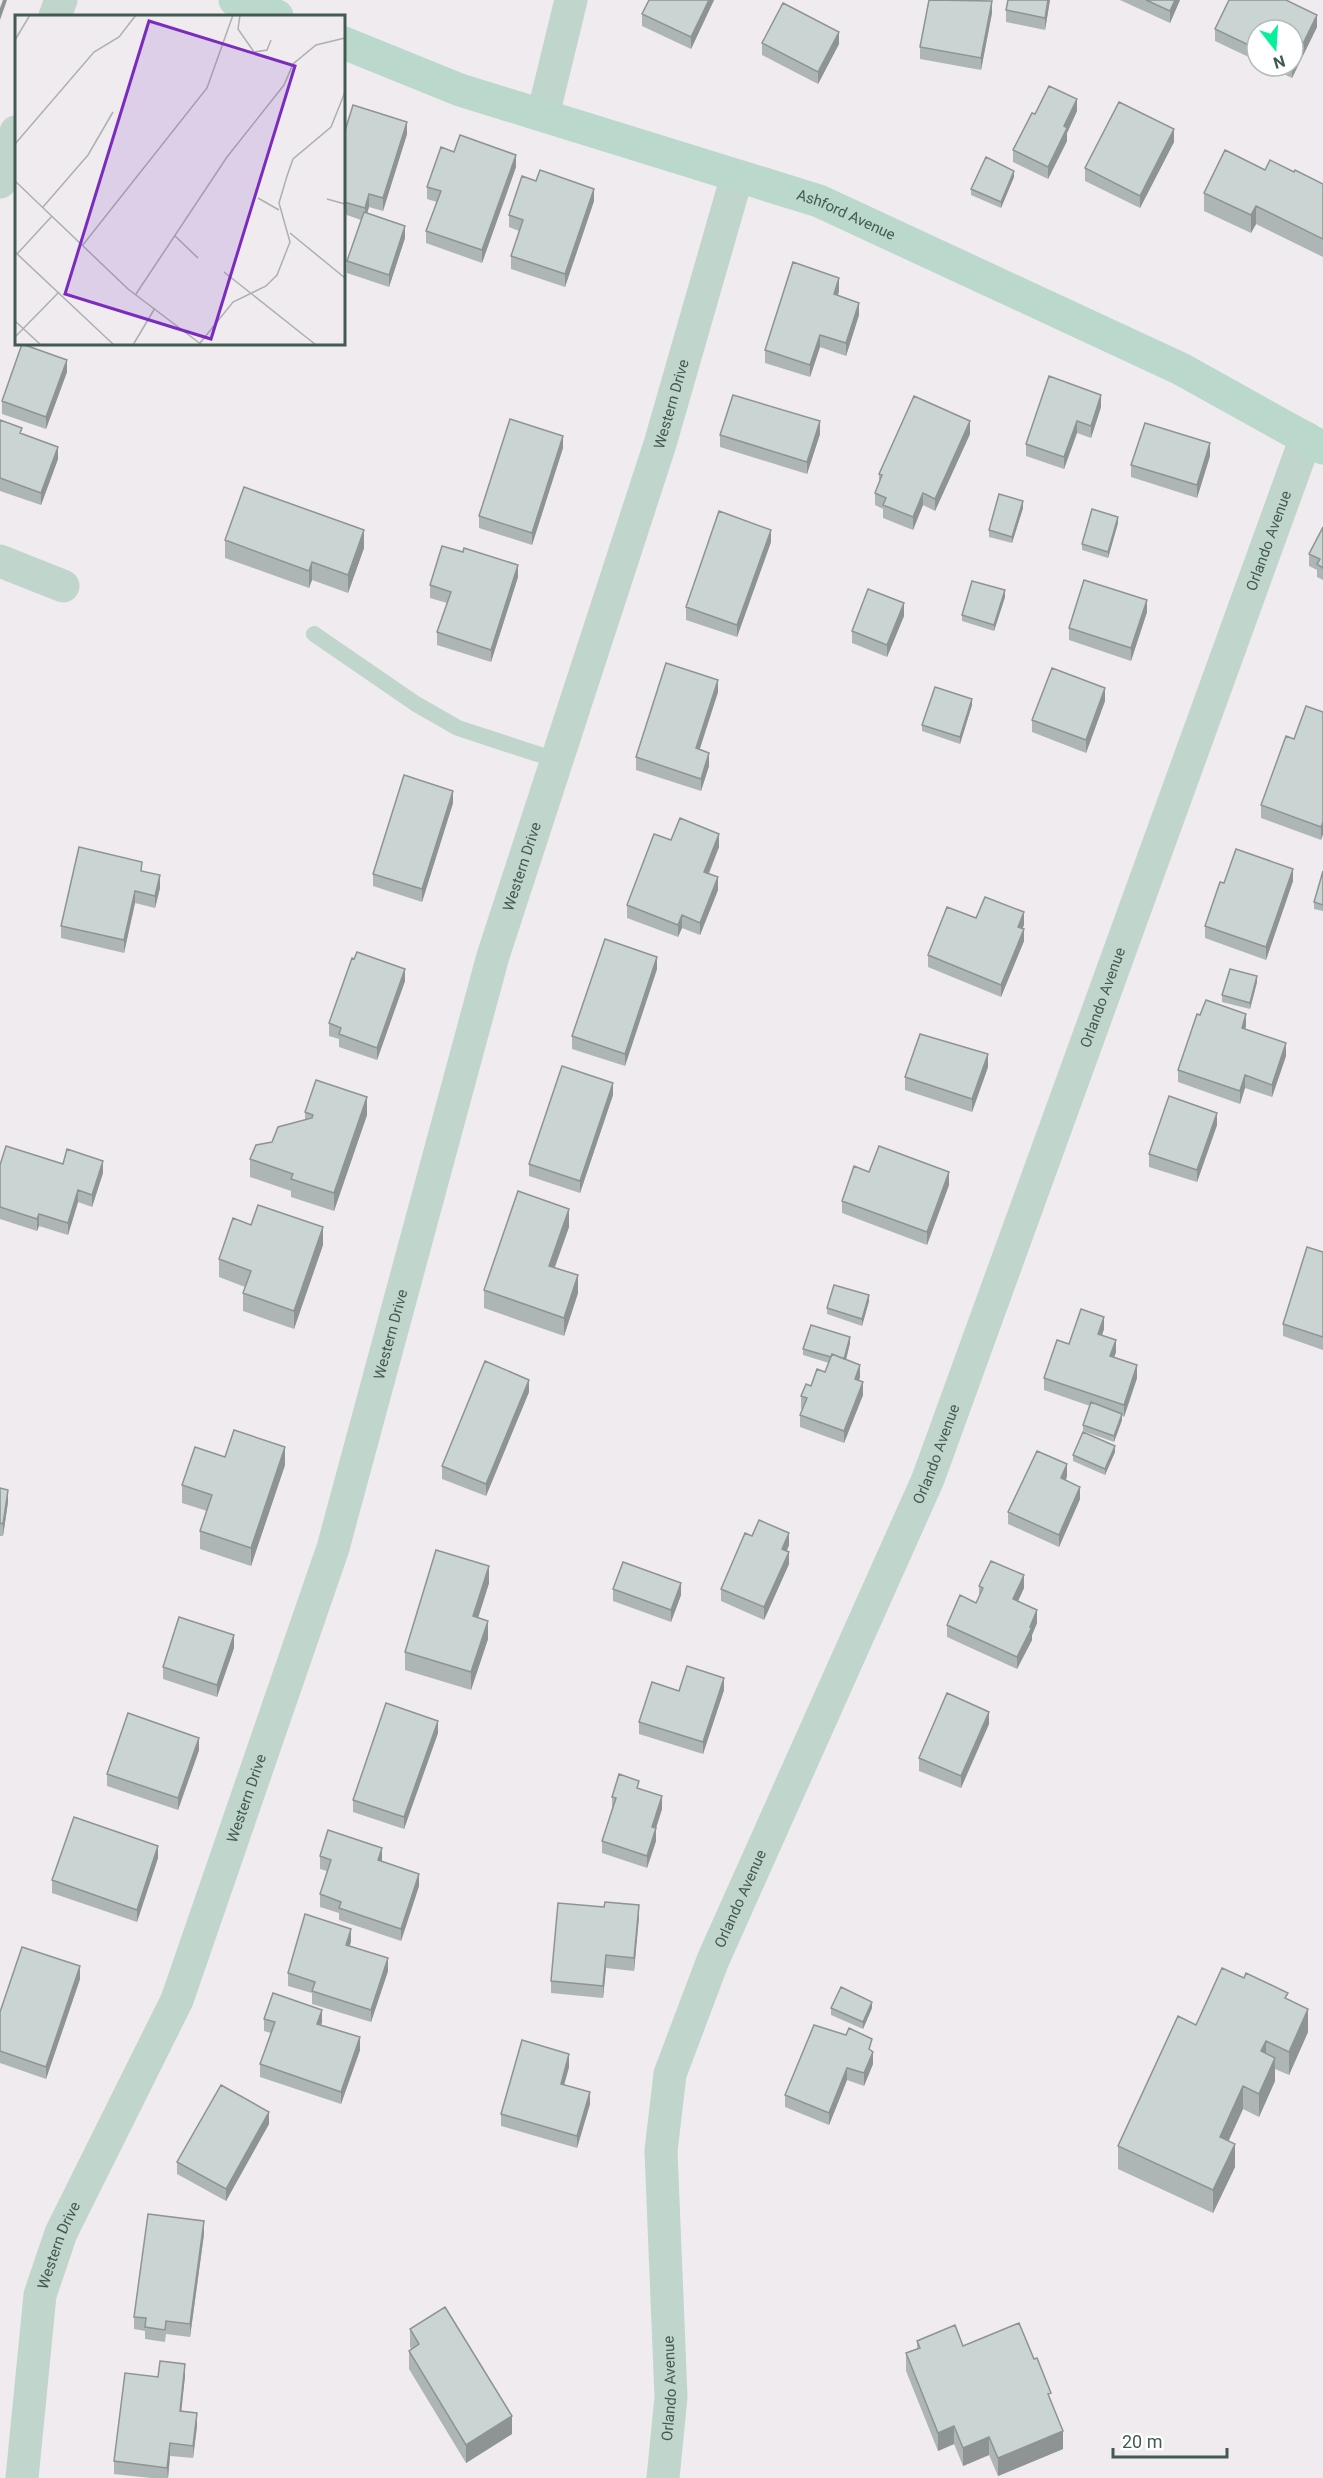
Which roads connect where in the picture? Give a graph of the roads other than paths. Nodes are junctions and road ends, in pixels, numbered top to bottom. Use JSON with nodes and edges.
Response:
{"nodes":[{"id":1,"x":61,"y":0,"type":"edge"},
{"id":2,"x":235,"y":0,"type":"edge"},
{"id":3,"x":571,"y":0,"type":"edge"},
{"id":4,"x":55,"y":15,"type":"edge"},
{"id":5,"x":274,"y":15,"type":"edge"},
{"id":6,"x":345,"y":43,"type":"edge"},
{"id":7,"x":543,"y":115,"type":"junction"},
{"id":8,"x":15,"y":135,"type":"edge"},
{"id":9,"x":737,"y":176,"type":"junction"},
{"id":10,"x":0,"y":182,"type":"edge"},
{"id":11,"x":1314,"y":443,"type":"edge"},
{"id":12,"x":0,"y":561,"type":"edge"},
{"id":13,"x":63,"y":586,"type":"dead end"},
{"id":14,"x":314,"y":634,"type":"dead end"},
{"id":15,"x":556,"y":760,"type":"junction"},
{"id":16,"x":22,"y":2478,"type":"edge"},
{"id":17,"x":663,"y":2478,"type":"edge"}],
"edges":[{"from":1,"to":4,"type":"street"},
{"from":2,"to":5,"type":"main road"},
{"from":3,"to":7,"type":"street"},
{"from":6,"to":7,"type":"main road","name":"Ashford Avenue"},
{"from":7,"to":9,"type":"main road","name":"Ashford Avenue"},
{"from":8,"to":10,"type":"street"},
{"from":9,"to":11,"type":"main road","name":"Ashford Avenue"},
{"from":9,"to":15,"type":"street","name":"Western Drive"},
{"from":11,"to":17,"type":"street","name":"Orlando Avenue"},
{"from":12,"to":13,"type":"street"},
{"from":14,"to":15,"type":"lane"},
{"from":15,"to":16,"type":"street","name":"Western Drive"}]}
